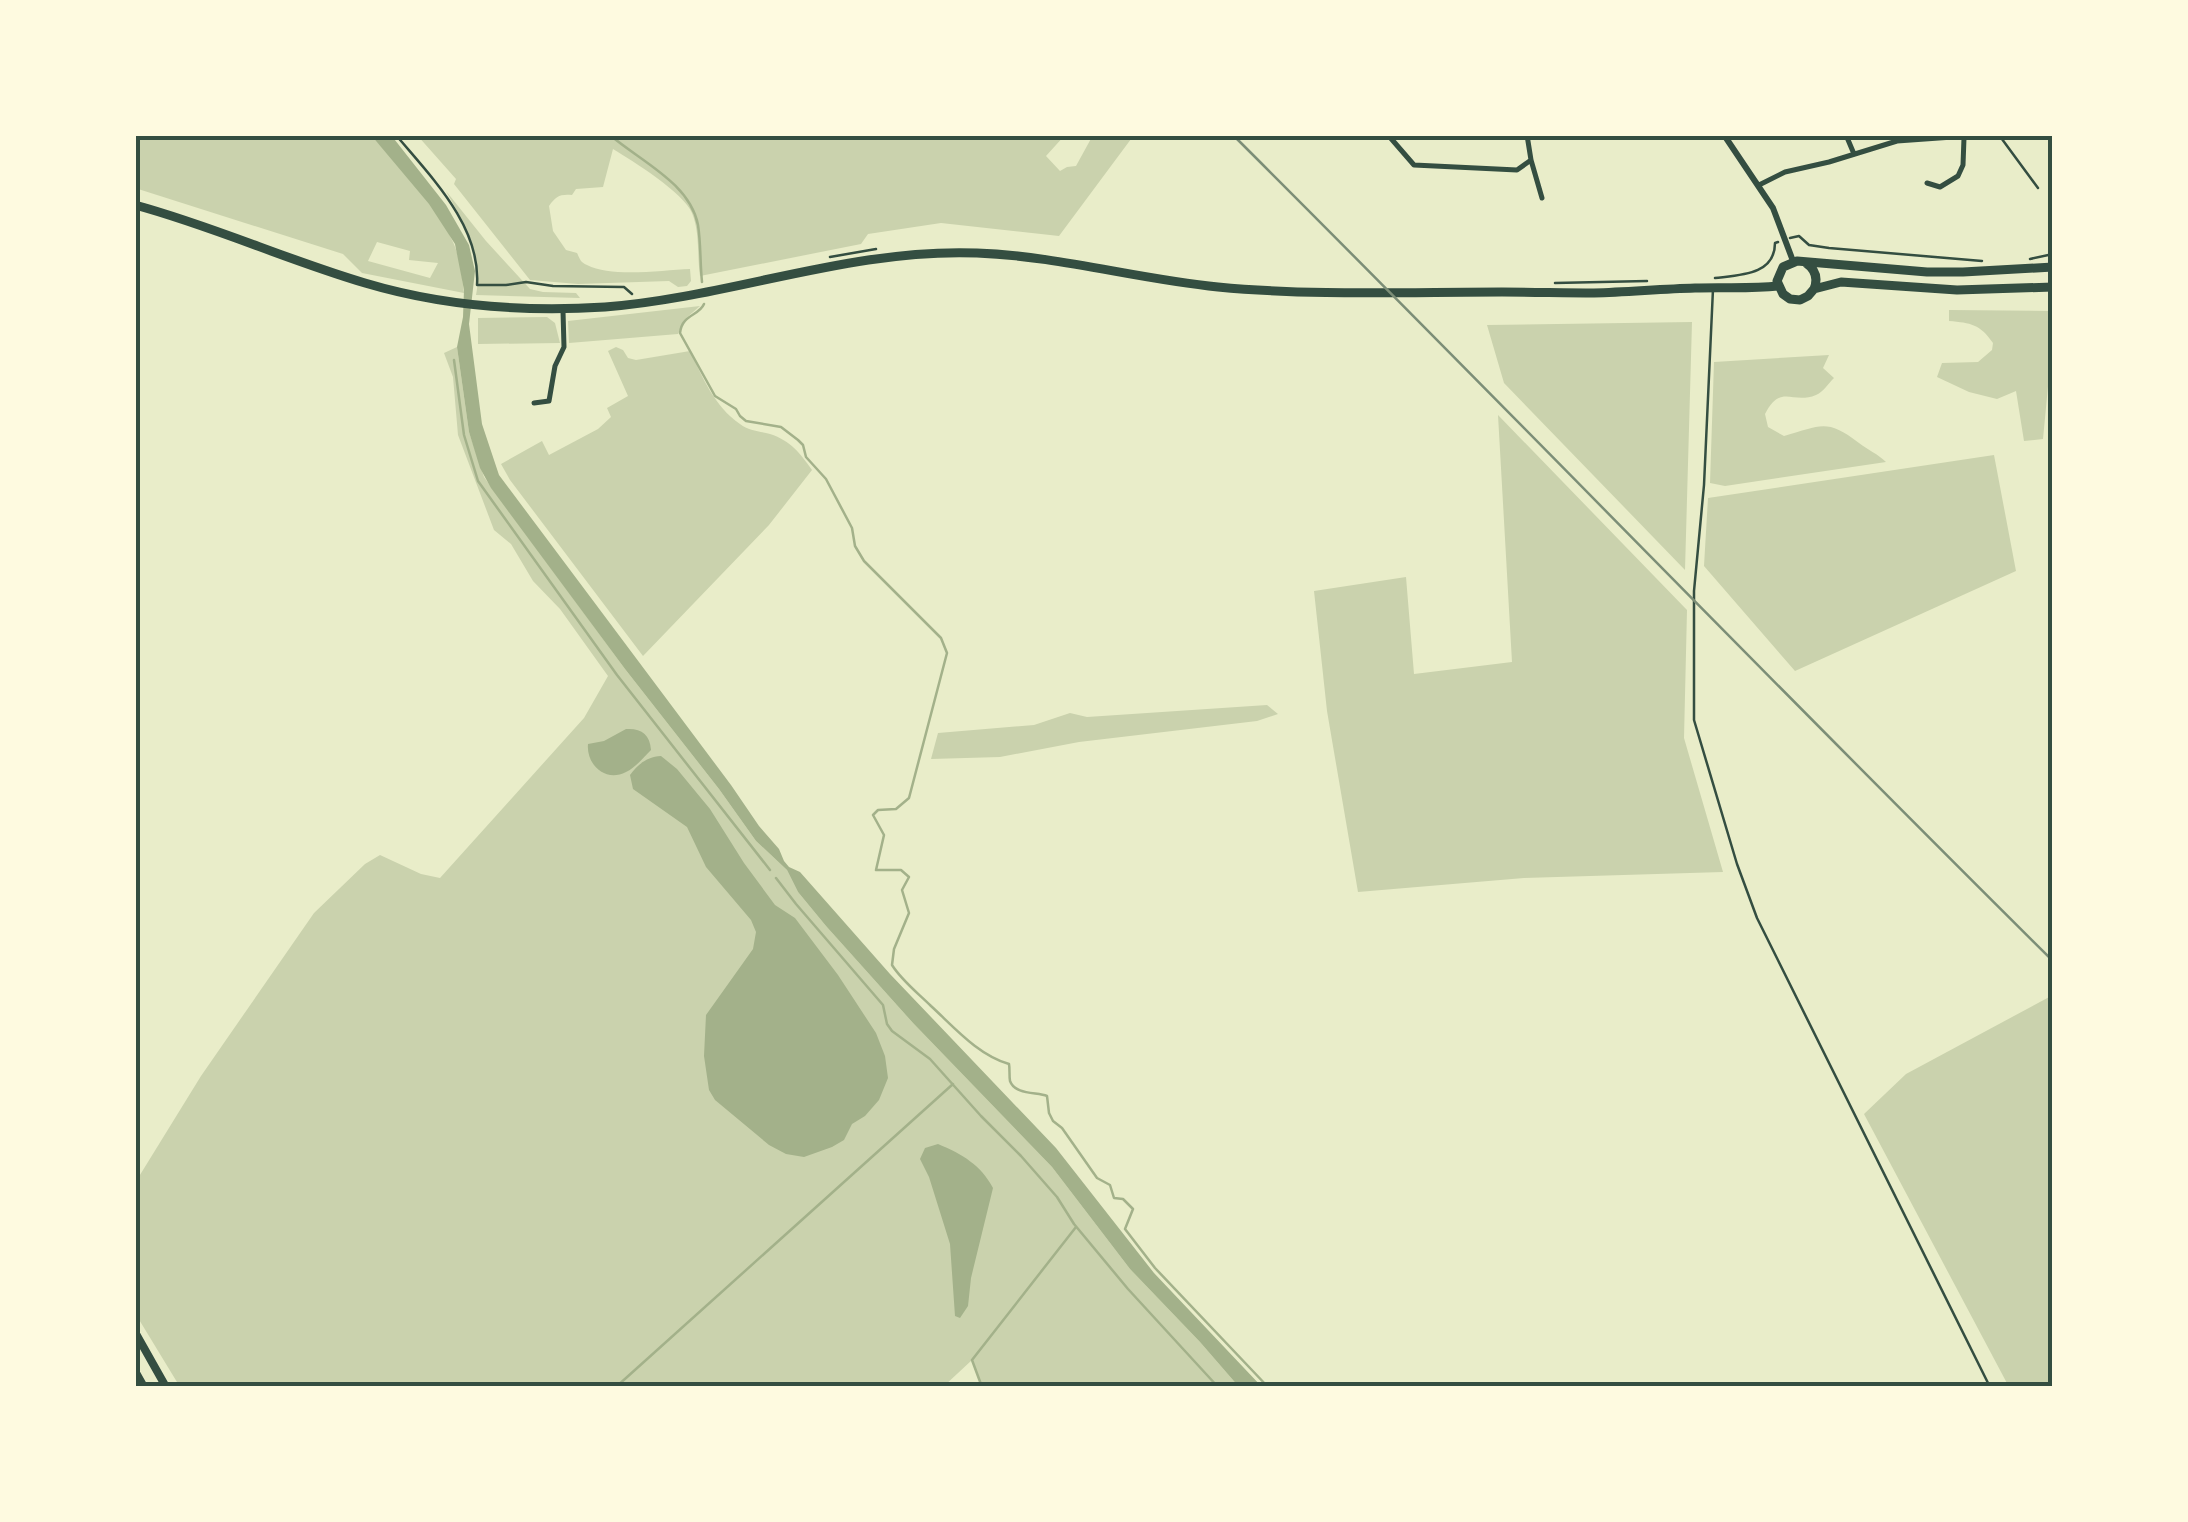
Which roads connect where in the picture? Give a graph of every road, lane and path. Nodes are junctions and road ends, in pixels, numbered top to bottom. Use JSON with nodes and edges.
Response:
{"nodes":[{"id":1,"x":396,"y":135,"type":"edge"},
{"id":2,"x":1388,"y":135,"type":"edge"},
{"id":3,"x":1527,"y":135,"type":"edge"},
{"id":4,"x":1724,"y":135,"type":"edge"},
{"id":5,"x":1846,"y":135,"type":"edge"},
{"id":6,"x":1981,"y":135,"type":"edge"},
{"id":7,"x":1999,"y":135,"type":"edge"},
{"id":8,"x":1964,"y":138,"type":"junction"},
{"id":9,"x":1854,"y":154,"type":"junction"},
{"id":10,"x":1531,"y":160,"type":"junction"},
{"id":11,"x":1927,"y":183,"type":"dead end"},
{"id":12,"x":1759,"y":186,"type":"junction"},
{"id":13,"x":2038,"y":188,"type":"dead end"},
{"id":14,"x":1542,"y":198,"type":"dead end"},
{"id":15,"x":135,"y":205,"type":"edge"},
{"id":16,"x":1799,"y":236,"type":"dead end"},
{"id":17,"x":1775,"y":243,"type":"dead end"},
{"id":18,"x":2053,"y":254,"type":"edge"},
{"id":19,"x":1793,"y":261,"type":"junction"},
{"id":20,"x":1982,"y":261,"type":"dead end"},
{"id":21,"x":2015,"y":261,"type":"dead end"},
{"id":22,"x":1806,"y":263,"type":"junction"},
{"id":23,"x":2053,"y":267,"type":"edge"},
{"id":24,"x":1656,"y":281,"type":"dead end"},
{"id":25,"x":1558,"y":283,"type":"dead end"},
{"id":26,"x":1712,"y":283,"type":"junction"},
{"id":27,"x":1778,"y":286,"type":"junction"},
{"id":28,"x":2053,"y":286,"type":"edge"},
{"id":29,"x":1814,"y":289,"type":"junction"},
{"id":30,"x":633,"y":296,"type":"dead end"},
{"id":31,"x":562,"y":308,"type":"junction"},
{"id":32,"x":534,"y":402,"type":"dead end"},
{"id":33,"x":135,"y":1332,"type":"edge"},
{"id":34,"x":135,"y":1371,"type":"edge"},
{"id":35,"x":144,"y":1387,"type":"edge"},
{"id":36,"x":166,"y":1387,"type":"edge"},
{"id":37,"x":1990,"y":1387,"type":"edge"}],
"edges":[{"from":1,"to":30,"type":"path"},
{"from":2,"to":10,"type":"street"},
{"from":3,"to":10,"type":"street"},
{"from":4,"to":12,"type":"street"},
{"from":5,"to":9,"type":"street"},
{"from":6,"to":8,"type":"street"},
{"from":7,"to":13,"type":"path"},
{"from":8,"to":9,"type":"street"},
{"from":8,"to":11,"type":"street"},
{"from":9,"to":12,"type":"street"},
{"from":10,"to":14,"type":"street"},
{"from":12,"to":19,"type":"street"},
{"from":15,"to":31,"type":"highway"},
{"from":16,"to":20,"type":"path"},
{"from":17,"to":26,"type":"path"},
{"from":18,"to":21,"type":"path"},
{"from":19,"to":22,"type":"highway"},
{"from":19,"to":27,"type":"highway"},
{"from":22,"to":23,"type":"highway"},
{"from":22,"to":29,"type":"highway"},
{"from":24,"to":25,"type":"path"},
{"from":26,"to":27,"type":"highway"},
{"from":26,"to":31,"type":"highway"},
{"from":26,"to":37,"type":"lane"},
{"from":27,"to":29,"type":"highway"},
{"from":28,"to":29,"type":"highway"},
{"from":31,"to":32,"type":"street"},
{"from":33,"to":36,"type":"main road"},
{"from":34,"to":35,"type":"main road"}]}
